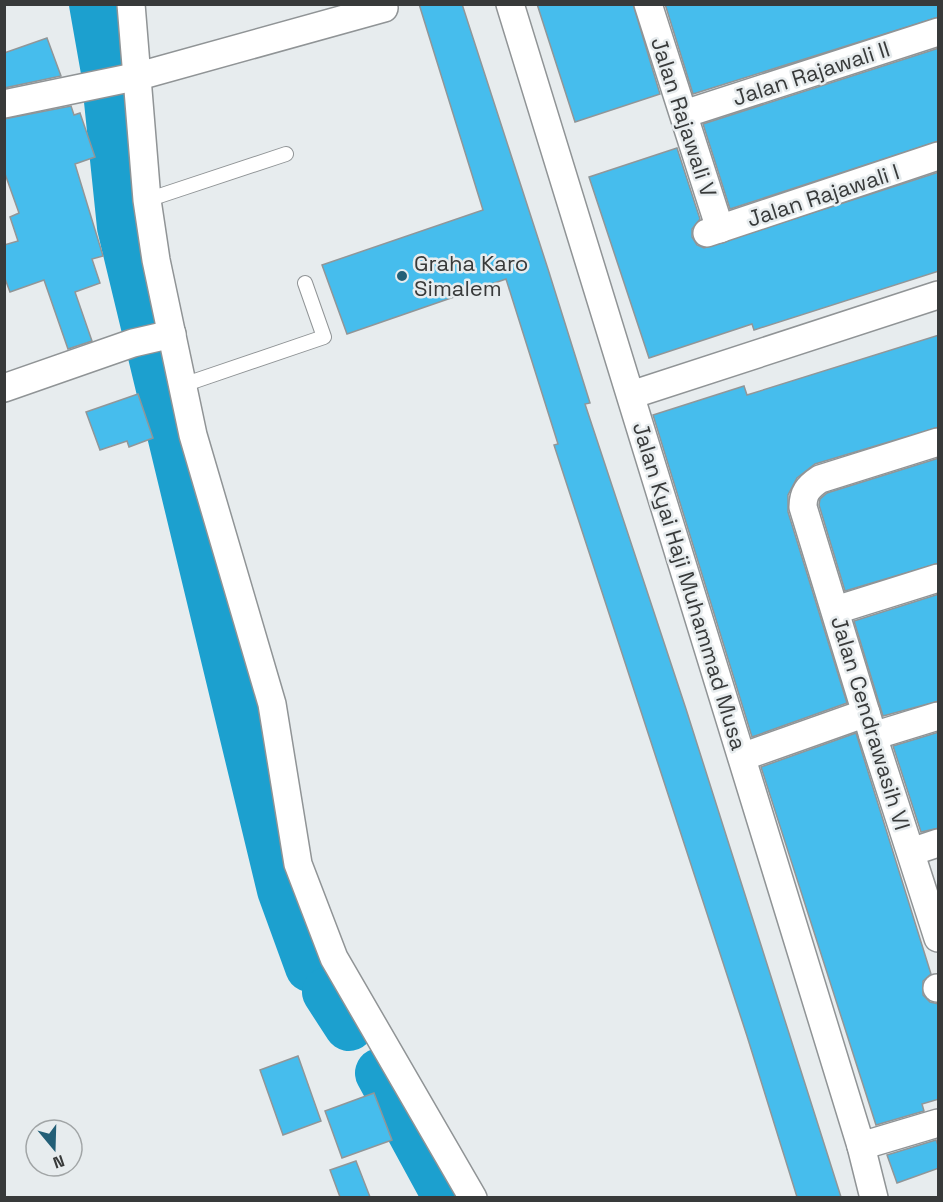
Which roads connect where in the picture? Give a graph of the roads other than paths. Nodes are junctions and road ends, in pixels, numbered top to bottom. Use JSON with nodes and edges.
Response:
{"nodes":[{"id":1,"x":131,"y":4,"type":"edge"},
{"id":2,"x":510,"y":4,"type":"edge"},
{"id":3,"x":648,"y":4,"type":"edge"},
{"id":4,"x":384,"y":8,"type":"dead end"},
{"id":5,"x":939,"y":32,"type":"edge"},
{"id":6,"x":119,"y":79,"type":"junction"},
{"id":7,"x":4,"y":104,"type":"edge"},
{"id":8,"x":684,"y":114,"type":"junction"},
{"id":9,"x":286,"y":154,"type":"dead end"},
{"id":10,"x":939,"y":156,"type":"edge"},
{"id":11,"x":147,"y":200,"type":"junction"},
{"id":12,"x":713,"y":231,"type":"joint"},
{"id":13,"x":305,"y":283,"type":"dead end"},
{"id":14,"x":939,"y":295,"type":"edge"},
{"id":15,"x":154,"y":338,"type":"junction"},
{"id":16,"x":183,"y":385,"type":"junction"},
{"id":17,"x":5,"y":387,"type":"edge"},
{"id":18,"x":631,"y":395,"type":"junction"},
{"id":19,"x":939,"y":442,"type":"edge"},
{"id":20,"x":939,"y":578,"type":"edge"},
{"id":21,"x":836,"y":610,"type":"junction"},
{"id":22,"x":939,"y":716,"type":"edge"},
{"id":23,"x":870,"y":725,"type":"junction"},
{"id":24,"x":742,"y":757,"type":"junction"},
{"id":25,"x":939,"y":843,"type":"edge"},
{"id":26,"x":911,"y":852,"type":"junction"},
{"id":27,"x":939,"y":938,"type":"edge"},
{"id":28,"x":939,"y":1123,"type":"edge"},
{"id":29,"x":864,"y":1157,"type":"junction"},
{"id":30,"x":473,"y":1197,"type":"edge"},
{"id":31,"x":874,"y":1197,"type":"edge"}],
"edges":[{"from":1,"to":6,"type":"street"},
{"from":2,"to":18,"type":"street","name":"Jalan Kyai Haji Muhammad Musa"},
{"from":3,"to":8,"type":"street","name":"Jalan Rajawali V"},
{"from":4,"to":6,"type":"street"},
{"from":5,"to":8,"type":"street","name":"Jalan Rajawali II"},
{"from":6,"to":7,"type":"street"},
{"from":6,"to":11,"type":"street"},
{"from":8,"to":12,"type":"street","name":"Jalan Rajawali V"},
{"from":9,"to":11,"type":"lane"},
{"from":10,"to":12,"type":"street","name":"Jalan Rajawali I"},
{"from":11,"to":15,"type":"street"},
{"from":13,"to":16,"type":"lane"},
{"from":14,"to":18,"type":"street"},
{"from":15,"to":16,"type":"street"},
{"from":15,"to":17,"type":"street"},
{"from":16,"to":30,"type":"street"},
{"from":18,"to":24,"type":"street","name":"Jalan Kyai Haji Muhammad Musa"},
{"from":19,"to":21,"type":"street","name":"Jalan Cendrawasih VI"},
{"from":20,"to":21,"type":"street"},
{"from":21,"to":23,"type":"street","name":"Jalan Cendrawasih VI"},
{"from":22,"to":23,"type":"street"},
{"from":23,"to":24,"type":"street"},
{"from":23,"to":26,"type":"street","name":"Jalan Cendrawasih VI"},
{"from":24,"to":29,"type":"street","name":"Jalan Kyai Haji Muhammad Musa"},
{"from":25,"to":26,"type":"street"},
{"from":26,"to":27,"type":"street","name":"Jalan Cendrawasih VI"},
{"from":28,"to":29,"type":"street"},
{"from":29,"to":31,"type":"street","name":"Jalan Kyai Haji Muhammad Musa"}]}
